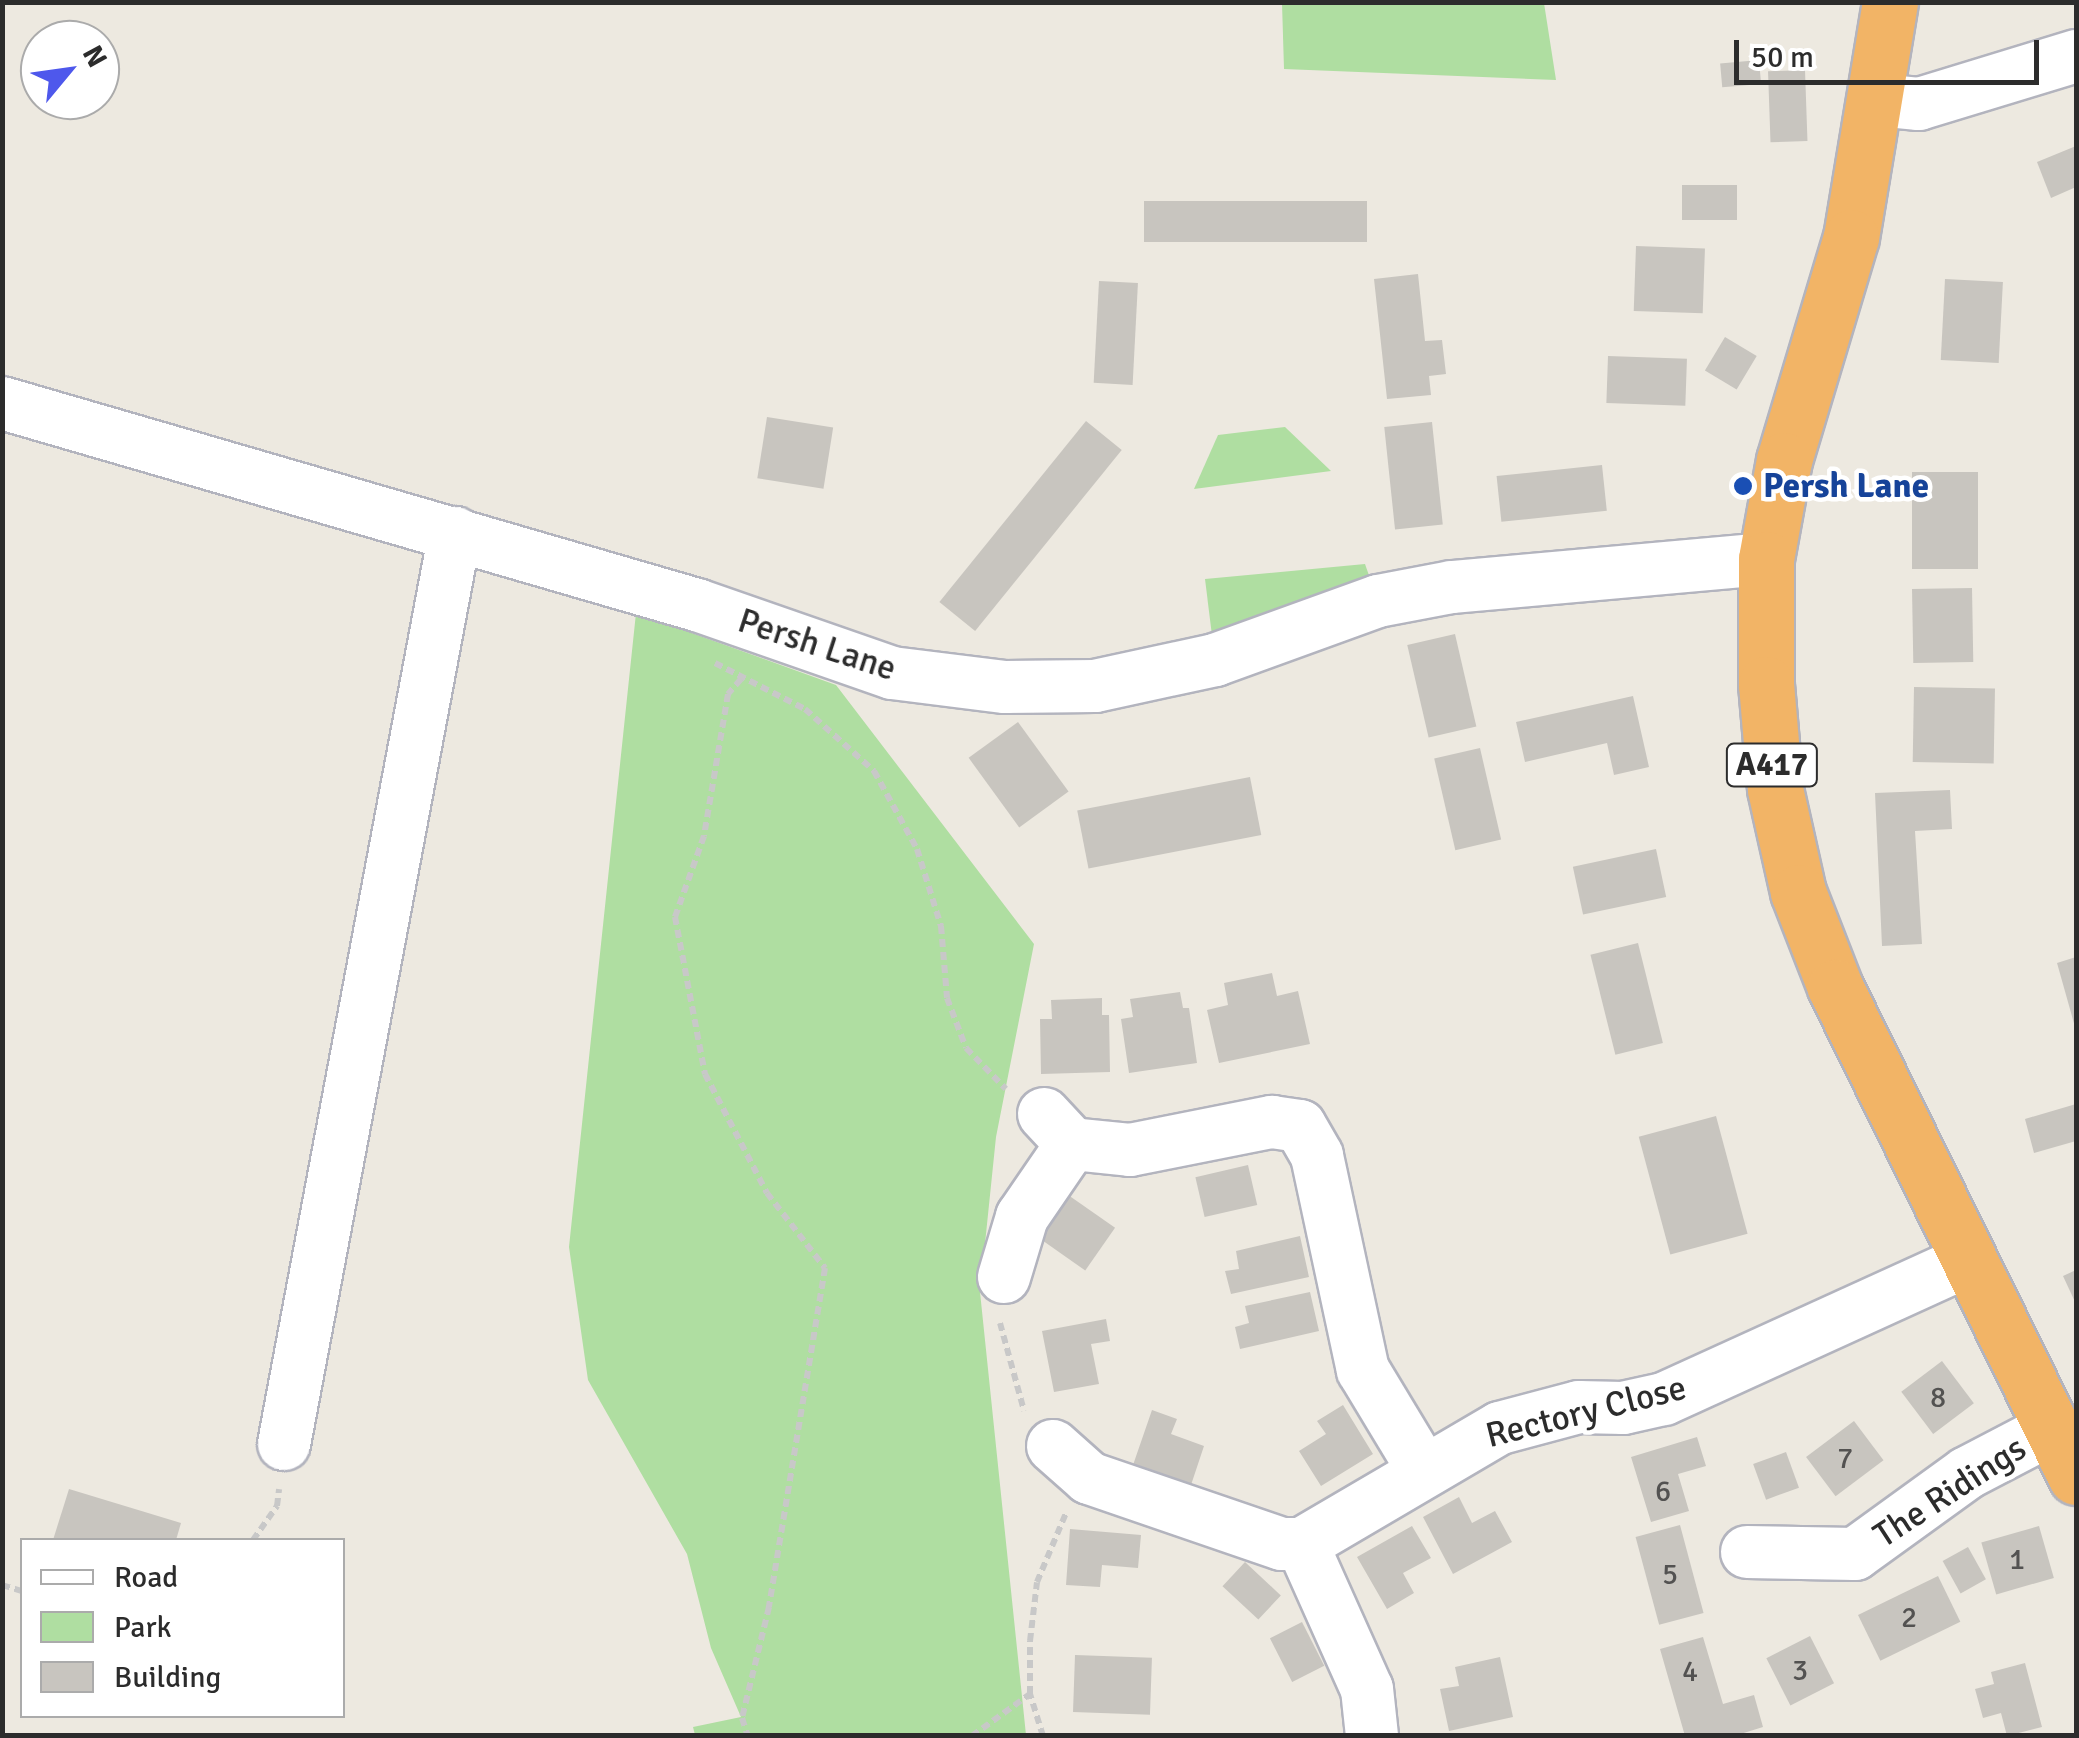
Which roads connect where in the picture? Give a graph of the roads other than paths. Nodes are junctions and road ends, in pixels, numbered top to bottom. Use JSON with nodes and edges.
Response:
{"nodes":[{"id":1,"x":1890,"y":2,"type":"edge"},
{"id":2,"x":2076,"y":56,"type":"edge"},
{"id":3,"x":1878,"y":100,"type":"junction"},
{"id":4,"x":2,"y":403,"type":"edge"},
{"id":5,"x":455,"y":532,"type":"junction"},
{"id":6,"x":1766,"y":559,"type":"junction"},
{"id":7,"x":1969,"y":1260,"type":"junction"},
{"id":8,"x":1004,"y":1277,"type":"road end"},
{"id":9,"x":2051,"y":1429,"type":"junction"},
{"id":10,"x":284,"y":1444,"type":"road end"},
{"id":11,"x":1071,"y":1462,"type":"road end"},
{"id":12,"x":1424,"y":1471,"type":"junction"},
{"id":13,"x":2076,"y":1477,"type":"edge"},
{"id":14,"x":1302,"y":1544,"type":"junction"},
{"id":15,"x":1773,"y":1567,"type":"dead end"},
{"id":16,"x":1372,"y":1736,"type":"edge"}],
"edges":[{"from":1,"to":3,"type":"highway","number":"A417"},
{"from":2,"to":3,"type":"street"},
{"from":3,"to":6,"type":"highway","number":"A417"},
{"from":4,"to":5,"type":"street","name":"Persh Lane"},
{"from":5,"to":6,"type":"street","name":"Persh Lane"},
{"from":5,"to":10,"type":"street"},
{"from":6,"to":7,"type":"highway","number":"A417"},
{"from":7,"to":9,"type":"highway","number":"A417"},
{"from":7,"to":12,"type":"street","name":"Rectory Close"},
{"from":8,"to":12,"type":"street"},
{"from":9,"to":13,"type":"highway","number":"A417"},
{"from":9,"to":15,"type":"street","name":"The Ridings"},
{"from":11,"to":14,"type":"street"},
{"from":12,"to":14,"type":"street","name":"Rectory Close"},
{"from":14,"to":16,"type":"street"}]}
